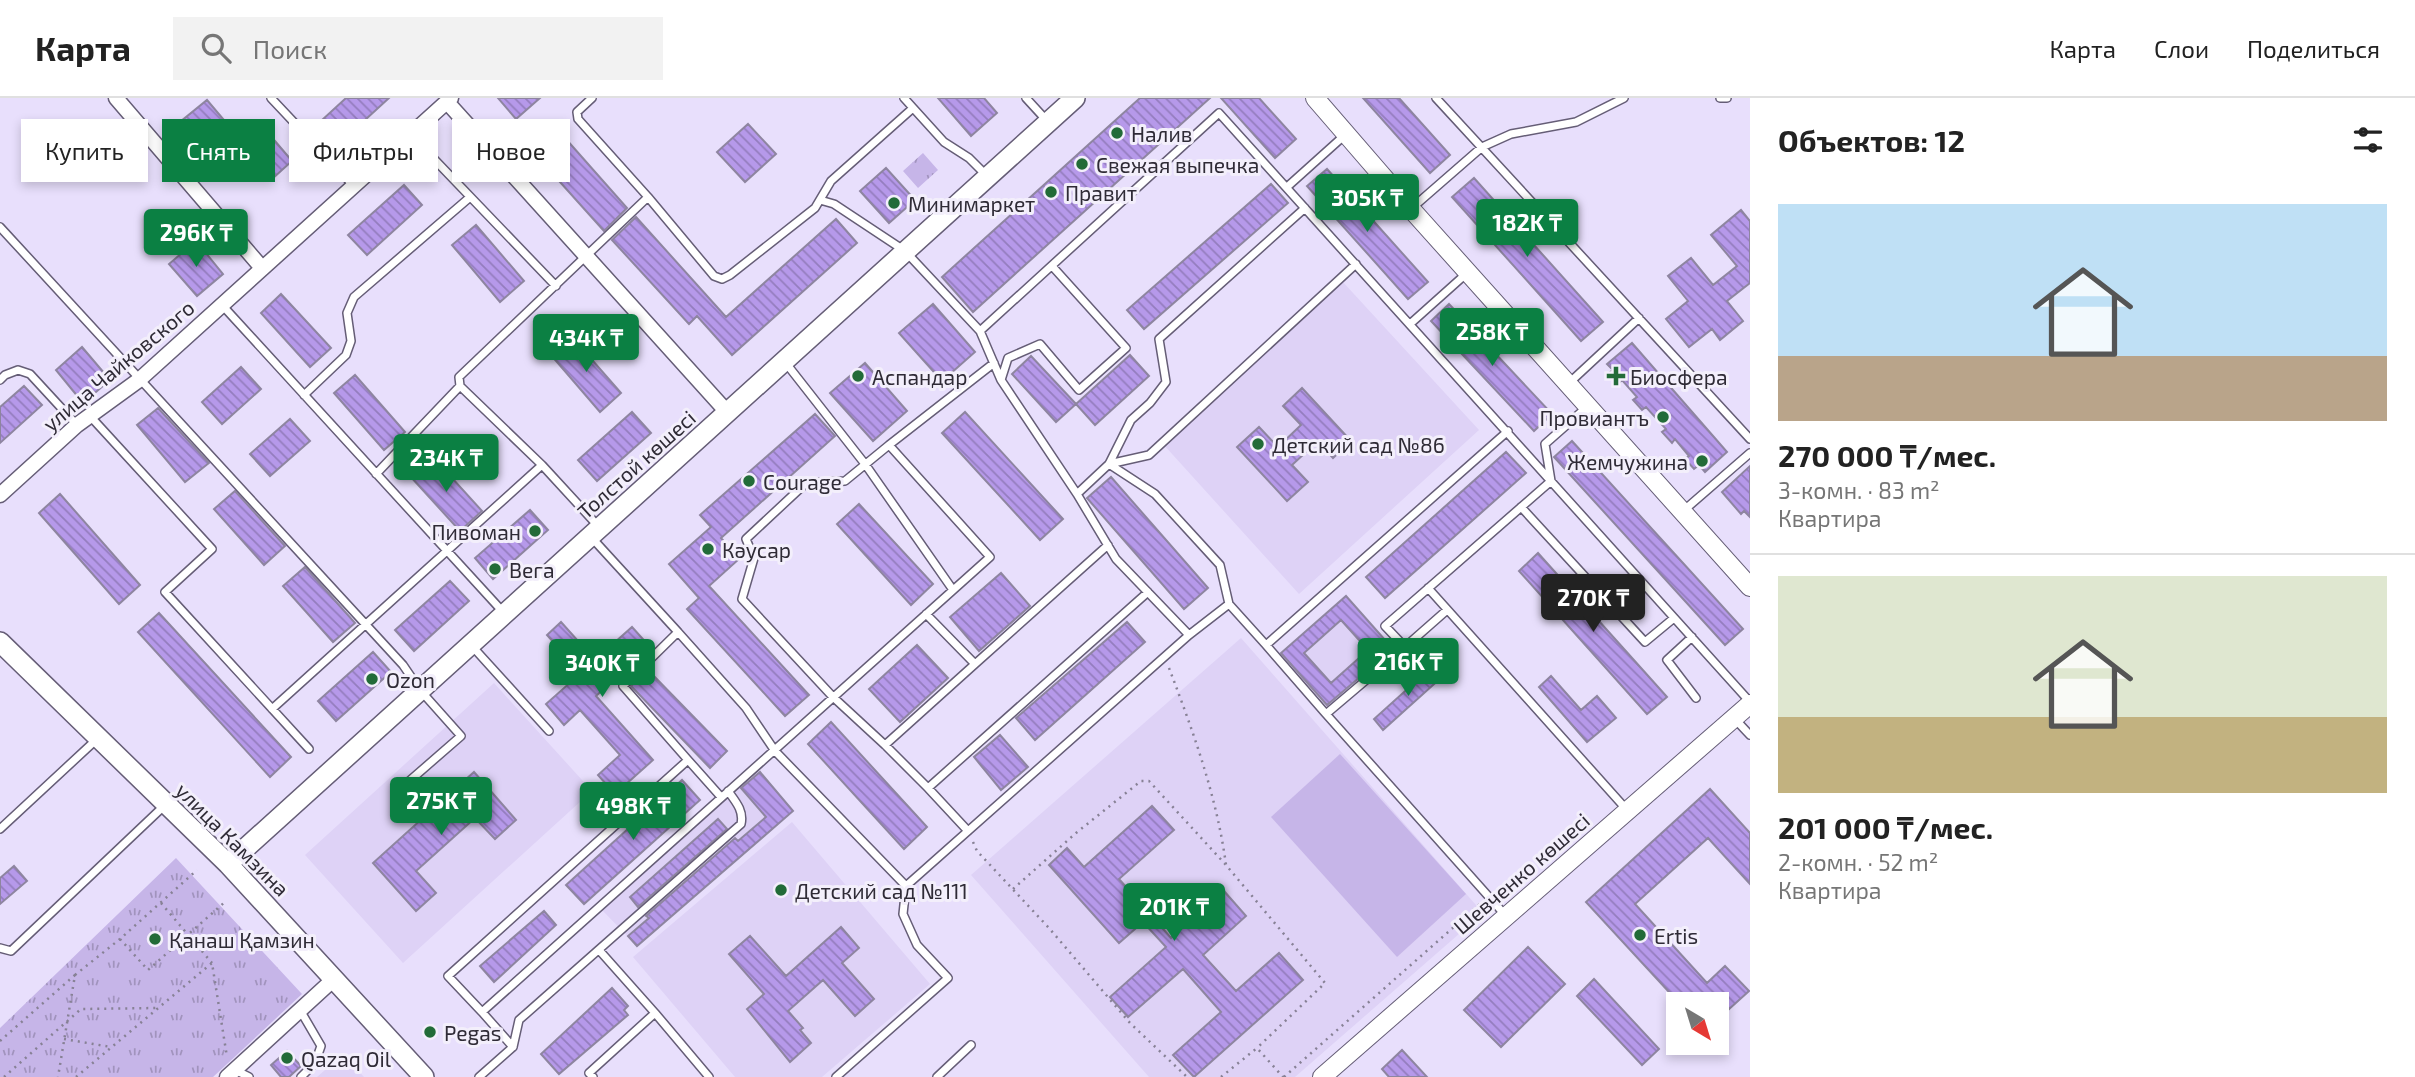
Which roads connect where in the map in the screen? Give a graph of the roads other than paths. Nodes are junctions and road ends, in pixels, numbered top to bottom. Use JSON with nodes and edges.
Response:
{"nodes":[{"id":1,"x":116,"y":98,"type":"edge"},
{"id":2,"x":271,"y":98,"type":"edge"},
{"id":3,"x":592,"y":98,"type":"edge"},
{"id":4,"x":904,"y":98,"type":"edge"},
{"id":5,"x":1026,"y":98,"type":"edge"},
{"id":6,"x":1075,"y":98,"type":"edge"},
{"id":7,"x":1315,"y":98,"type":"edge"},
{"id":8,"x":1436,"y":98,"type":"edge"},
{"id":9,"x":1624,"y":98,"type":"edge"},
{"id":10,"x":1720,"y":98,"type":"edge"},
{"id":11,"x":1727,"y":98,"type":"edge"},
{"id":12,"x":449,"y":100,"type":"edge"},
{"id":13,"x":913,"y":108,"type":"junction"},
{"id":14,"x":428,"y":119,"type":"edge"},
{"id":15,"x":1048,"y":122,"type":"junction"},
{"id":16,"x":1346,"y":134,"type":"junction"},
{"id":17,"x":1482,"y":147,"type":"junction"},
{"id":18,"x":438,"y":164,"type":"edge"},
{"id":19,"x":988,"y":177,"type":"junction"},
{"id":20,"x":356,"y":182,"type":"edge"},
{"id":21,"x":353,"y":185,"type":"junction"},
{"id":22,"x":1287,"y":187,"type":"junction"},
{"id":23,"x":648,"y":197,"type":"junction"},
{"id":24,"x":469,"y":198,"type":"junction"},
{"id":25,"x":820,"y":200,"type":"junction"},
{"id":26,"x":1305,"y":208,"type":"junction"},
{"id":27,"x":1411,"y":209,"type":"junction"},
{"id":28,"x":0,"y":227,"type":"edge"},
{"id":29,"x":905,"y":251,"type":"junction"},
{"id":30,"x":587,"y":257,"type":"junction"},
{"id":31,"x":1356,"y":264,"type":"junction"},
{"id":32,"x":1052,"y":265,"type":"junction"},
{"id":33,"x":262,"y":268,"type":"junction"},
{"id":34,"x":1468,"y":273,"type":"junction"},
{"id":35,"x":556,"y":286,"type":"junction"},
{"id":36,"x":222,"y":305,"type":"junction"},
{"id":37,"x":1639,"y":318,"type":"junction"},
{"id":38,"x":1410,"y":324,"type":"junction"},
{"id":39,"x":980,"y":331,"type":"junction"},
{"id":40,"x":784,"y":361,"type":"junction"},
{"id":41,"x":994,"y":363,"type":"junction"},
{"id":42,"x":0,"y":380,"type":"edge"},
{"id":43,"x":139,"y":380,"type":"junction"},
{"id":44,"x":1001,"y":380,"type":"junction"},
{"id":45,"x":1568,"y":384,"type":"junction"},
{"id":46,"x":460,"y":386,"type":"junction"},
{"id":47,"x":304,"y":395,"type":"junction"},
{"id":48,"x":1588,"y":406,"type":"junction"},
{"id":49,"x":727,"y":412,"type":"junction"},
{"id":50,"x":90,"y":416,"type":"junction"},
{"id":51,"x":77,"y":425,"type":"junction"},
{"id":52,"x":1508,"y":431,"type":"junction"},
{"id":53,"x":1750,"y":439,"type":"edge"},
{"id":54,"x":890,"y":445,"type":"junction"},
{"id":55,"x":1750,"y":453,"type":"edge"},
{"id":56,"x":865,"y":464,"type":"junction"},
{"id":57,"x":1110,"y":464,"type":"junction"},
{"id":58,"x":542,"y":465,"type":"junction"},
{"id":59,"x":376,"y":474,"type":"junction"},
{"id":60,"x":1551,"y":481,"type":"junction"},
{"id":61,"x":1076,"y":494,"type":"junction"},
{"id":62,"x":0,"y":495,"type":"edge"},
{"id":63,"x":1521,"y":507,"type":"junction"},
{"id":64,"x":1682,"y":512,"type":"junction"},
{"id":65,"x":594,"y":532,"type":"junction"},
{"id":66,"x":1108,"y":545,"type":"junction"},
{"id":67,"x":447,"y":551,"type":"junction"},
{"id":68,"x":1749,"y":585,"type":"edge"},
{"id":69,"x":1428,"y":588,"type":"junction"},
{"id":70,"x":953,"y":590,"type":"junction"},
{"id":71,"x":1148,"y":592,"type":"junction"},
{"id":72,"x":1228,"y":604,"type":"junction"},
{"id":73,"x":1447,"y":610,"type":"junction"},
{"id":74,"x":504,"y":614,"type":"junction"},
{"id":75,"x":926,"y":614,"type":"junction"},
{"id":76,"x":1674,"y":618,"type":"junction"},
{"id":77,"x":366,"y":625,"type":"junction"},
{"id":78,"x":678,"y":632,"type":"junction"},
{"id":79,"x":1189,"y":635,"type":"junction"},
{"id":80,"x":1692,"y":637,"type":"junction"},
{"id":81,"x":0,"y":642,"type":"edge"},
{"id":82,"x":471,"y":644,"type":"junction"},
{"id":83,"x":1266,"y":645,"type":"junction"},
{"id":84,"x":1405,"y":647,"type":"junction"},
{"id":85,"x":975,"y":664,"type":"junction"},
{"id":86,"x":420,"y":690,"type":"junction"},
{"id":87,"x":833,"y":697,"type":"junction"},
{"id":88,"x":1696,"y":698,"type":"dead end"},
{"id":89,"x":1750,"y":703,"type":"edge"},
{"id":90,"x":272,"y":709,"type":"junction"},
{"id":91,"x":1326,"y":714,"type":"junction"},
{"id":92,"x":1734,"y":718,"type":"junction"},
{"id":93,"x":550,"y":732,"type":"dead end"},
{"id":94,"x":1750,"y":735,"type":"edge"},
{"id":95,"x":98,"y":737,"type":"junction"},
{"id":96,"x":885,"y":745,"type":"junction"},
{"id":97,"x":309,"y":750,"type":"dead end"},
{"id":98,"x":775,"y":751,"type":"junction"},
{"id":99,"x":688,"y":760,"type":"junction"},
{"id":100,"x":407,"y":783,"type":"dead end"},
{"id":101,"x":928,"y":788,"type":"junction"},
{"id":102,"x":728,"y":791,"type":"junction"},
{"id":103,"x":721,"y":797,"type":"junction"},
{"id":104,"x":166,"y":804,"type":"junction"},
{"id":105,"x":1628,"y":811,"type":"junction"},
{"id":106,"x":0,"y":829,"type":"edge"},
{"id":107,"x":968,"y":831,"type":"junction"},
{"id":108,"x":228,"y":864,"type":"junction"},
{"id":109,"x":906,"y":886,"type":"junction"},
{"id":110,"x":1506,"y":916,"type":"junction"},
{"id":111,"x":0,"y":948,"type":"edge"},
{"id":112,"x":598,"y":950,"type":"junction"},
{"id":113,"x":335,"y":978,"type":"junction"},
{"id":114,"x":300,"y":1010,"type":"junction"},
{"id":115,"x":482,"y":1012,"type":"junction"},
{"id":116,"x":655,"y":1013,"type":"junction"},
{"id":117,"x":971,"y":1045,"type":"dead end"},
{"id":118,"x":513,"y":1047,"type":"junction"},
{"id":119,"x":231,"y":1075,"type":"edge"},
{"id":120,"x":249,"y":1077,"type":"edge"},
{"id":121,"x":301,"y":1077,"type":"edge"},
{"id":122,"x":424,"y":1077,"type":"edge"},
{"id":123,"x":479,"y":1077,"type":"edge"},
{"id":124,"x":593,"y":1077,"type":"edge"},
{"id":125,"x":709,"y":1077,"type":"edge"},
{"id":126,"x":836,"y":1077,"type":"edge"},
{"id":127,"x":937,"y":1077,"type":"edge"},
{"id":128,"x":1322,"y":1077,"type":"edge"}],
"edges":[{"from":1,"to":33,"type":"street"},
{"from":2,"to":21,"type":"lane"},
{"from":3,"to":23,"type":"lane"},
{"from":4,"to":13,"type":"lane"},
{"from":5,"to":15,"type":"lane"},
{"from":6,"to":15,"type":"main road","name":"Толстой көшесі"},
{"from":7,"to":16,"type":"street"},
{"from":8,"to":17,"type":"lane"},
{"from":9,"to":17,"type":"lane"},
{"from":10,"to":11,"type":"lane"},
{"from":12,"to":14,"type":"street","name":"улица Чайковского"},
{"from":12,"to":30,"type":"street"},
{"from":13,"to":19,"type":"lane"},
{"from":13,"to":25,"type":"lane"},
{"from":15,"to":19,"type":"main road","name":"Толстой көшесі"},
{"from":16,"to":22,"type":"lane"},
{"from":16,"to":27,"type":"street"},
{"from":17,"to":27,"type":"lane"},
{"from":17,"to":37,"type":"lane"},
{"from":18,"to":24,"type":"lane"},
{"from":19,"to":29,"type":"main road","name":"Толстой көшесі"},
{"from":20,"to":21,"type":"street","name":"улица Чайковского"},
{"from":21,"to":33,"type":"street","name":"улица Чайковского"},
{"from":22,"to":26,"type":"lane"},
{"from":22,"to":32,"type":"lane"},
{"from":23,"to":25,"type":"lane"},
{"from":23,"to":30,"type":"lane"},
{"from":24,"to":35,"type":"lane"},
{"from":24,"to":47,"type":"lane"},
{"from":25,"to":29,"type":"lane"},
{"from":26,"to":31,"type":"lane"},
{"from":26,"to":57,"type":"lane"},
{"from":27,"to":34,"type":"street"},
{"from":28,"to":43,"type":"lane"},
{"from":29,"to":39,"type":"lane"},
{"from":29,"to":40,"type":"main road","name":"Толстой көшесі"},
{"from":30,"to":35,"type":"lane"},
{"from":30,"to":49,"type":"street"},
{"from":31,"to":38,"type":"lane"},
{"from":31,"to":57,"type":"lane"},
{"from":32,"to":39,"type":"lane"},
{"from":32,"to":44,"type":"lane"},
{"from":33,"to":36,"type":"street","name":"улица Чайковского"},
{"from":34,"to":38,"type":"lane"},
{"from":34,"to":45,"type":"street"},
{"from":35,"to":46,"type":"lane"},
{"from":36,"to":43,"type":"street","name":"улица Чайковского"},
{"from":36,"to":47,"type":"lane"},
{"from":37,"to":45,"type":"lane"},
{"from":37,"to":53,"type":"lane"},
{"from":38,"to":52,"type":"lane"},
{"from":39,"to":41,"type":"lane"},
{"from":40,"to":49,"type":"main road","name":"Толстой көшесі"},
{"from":40,"to":56,"type":"lane"},
{"from":41,"to":44,"type":"lane"},
{"from":41,"to":54,"type":"lane"},
{"from":42,"to":51,"type":"lane"},
{"from":43,"to":50,"type":"street","name":"улица Чайковского"},
{"from":43,"to":77,"type":"lane"},
{"from":44,"to":61,"type":"lane"},
{"from":45,"to":48,"type":"street"},
{"from":46,"to":58,"type":"lane"},
{"from":46,"to":59,"type":"lane"},
{"from":47,"to":59,"type":"lane"},
{"from":48,"to":60,"type":"lane"},
{"from":48,"to":64,"type":"street"},
{"from":49,"to":65,"type":"main road","name":"Толстой көшесі"},
{"from":50,"to":51,"type":"street","name":"улица Чайковского"},
{"from":50,"to":90,"type":"lane"},
{"from":51,"to":62,"type":"street","name":"улица Чайковского"},
{"from":52,"to":60,"type":"lane"},
{"from":52,"to":83,"type":"lane"},
{"from":54,"to":56,"type":"lane"},
{"from":54,"to":70,"type":"lane"},
{"from":55,"to":64,"type":"lane"},
{"from":56,"to":70,"type":"lane"},
{"from":56,"to":87,"type":"lane"},
{"from":57,"to":61,"type":"lane"},
{"from":57,"to":72,"type":"lane"},
{"from":58,"to":65,"type":"lane"},
{"from":58,"to":67,"type":"lane"},
{"from":59,"to":67,"type":"lane"},
{"from":60,"to":63,"type":"lane"},
{"from":60,"to":76,"type":"lane"},
{"from":61,"to":66,"type":"lane"},
{"from":63,"to":69,"type":"lane"},
{"from":63,"to":76,"type":"lane"},
{"from":64,"to":68,"type":"street"},
{"from":65,"to":74,"type":"main road","name":"Толстой көшесі"},
{"from":65,"to":78,"type":"lane"},
{"from":66,"to":71,"type":"lane"},
{"from":66,"to":85,"type":"lane"},
{"from":67,"to":74,"type":"lane"},
{"from":67,"to":77,"type":"lane"},
{"from":69,"to":73,"type":"lane"},
{"from":69,"to":84,"type":"lane"},
{"from":70,"to":75,"type":"lane"},
{"from":71,"to":79,"type":"lane"},
{"from":71,"to":101,"type":"lane"},
{"from":72,"to":79,"type":"lane"},
{"from":72,"to":83,"type":"lane"},
{"from":73,"to":84,"type":"lane"},
{"from":73,"to":105,"type":"lane"},
{"from":74,"to":82,"type":"main road","name":"Толстой көшесі"},
{"from":75,"to":85,"type":"lane"},
{"from":75,"to":87,"type":"lane"},
{"from":76,"to":80,"type":"lane"},
{"from":77,"to":86,"type":"lane"},
{"from":77,"to":90,"type":"lane"},
{"from":78,"to":98,"type":"lane"},
{"from":78,"to":99,"type":"lane"},
{"from":79,"to":107,"type":"lane"},
{"from":80,"to":88,"type":"lane"},
{"from":80,"to":89,"type":"lane"},
{"from":81,"to":95,"type":"main road","name":"улица Камзина"},
{"from":82,"to":86,"type":"main road","name":"Толстой көшесі"},
{"from":82,"to":93,"type":"lane"},
{"from":83,"to":91,"type":"lane"},
{"from":84,"to":91,"type":"lane"},
{"from":85,"to":96,"type":"lane"},
{"from":86,"to":100,"type":"lane"},
{"from":86,"to":108,"type":"main road","name":"Толстой көшесі"},
{"from":87,"to":96,"type":"lane"},
{"from":87,"to":98,"type":"lane"},
{"from":89,"to":92,"type":"street","name":"Шевченко көшесі"},
{"from":90,"to":97,"type":"lane"},
{"from":91,"to":110,"type":"lane"},
{"from":92,"to":94,"type":"lane"},
{"from":92,"to":105,"type":"street","name":"Шевченко көшесі"},
{"from":95,"to":104,"type":"main road","name":"улица Камзина"},
{"from":95,"to":106,"type":"lane"},
{"from":96,"to":101,"type":"lane"},
{"from":98,"to":102,"type":"lane"},
{"from":98,"to":109,"type":"lane"},
{"from":99,"to":103,"type":"lane"},
{"from":99,"to":115,"type":"lane"},
{"from":101,"to":107,"type":"lane"},
{"from":102,"to":103,"type":"lane"},
{"from":102,"to":112,"type":"lane"},
{"from":103,"to":115,"type":"lane"},
{"from":104,"to":108,"type":"main road","name":"улица Камзина"},
{"from":104,"to":111,"type":"lane"},
{"from":105,"to":110,"type":"street","name":"Шевченко көшесі"},
{"from":107,"to":109,"type":"lane"},
{"from":108,"to":113,"type":"main road","name":"улица Камзина"},
{"from":109,"to":126,"type":"lane"},
{"from":110,"to":128,"type":"street","name":"Шевченко көшесі"},
{"from":112,"to":116,"type":"lane"},
{"from":112,"to":118,"type":"lane"},
{"from":113,"to":114,"type":"street"},
{"from":113,"to":122,"type":"main road","name":"улица Камзина"},
{"from":114,"to":119,"type":"street"},
{"from":114,"to":121,"type":"lane"},
{"from":115,"to":118,"type":"lane"},
{"from":116,"to":124,"type":"lane"},
{"from":116,"to":125,"type":"lane"},
{"from":117,"to":127,"type":"lane"},
{"from":118,"to":123,"type":"lane"},
{"from":119,"to":120,"type":"lane"}]}
